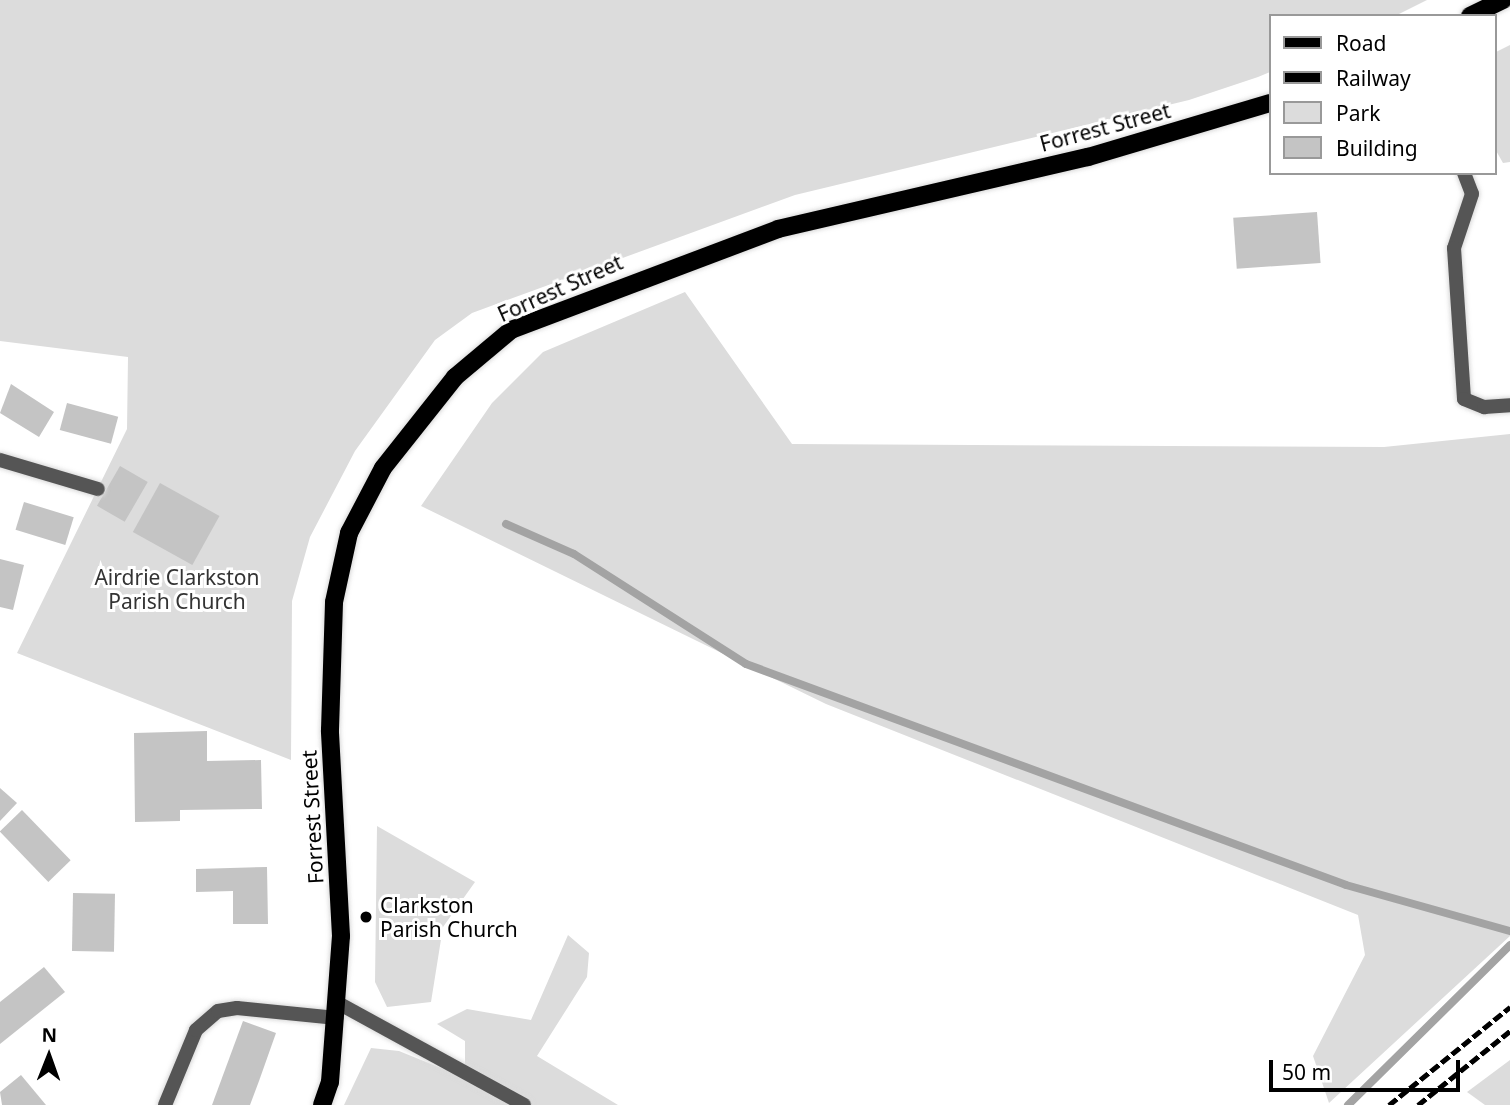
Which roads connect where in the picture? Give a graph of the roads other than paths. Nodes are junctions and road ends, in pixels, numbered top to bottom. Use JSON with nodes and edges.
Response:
{"nodes":[{"id":1,"x":1503,"y":0,"type":"edge"},
{"id":2,"x":1474,"y":14,"type":"edge"},
{"id":3,"x":1268,"y":104,"type":"edge"},
{"id":4,"x":1465,"y":175,"type":"edge"},
{"id":5,"x":1510,"y":405,"type":"edge"},
{"id":6,"x":0,"y":460,"type":"edge"},
{"id":7,"x":98,"y":489,"type":"dead end"},
{"id":8,"x":337,"y":1010,"type":"junction"},
{"id":9,"x":165,"y":1105,"type":"edge"},
{"id":10,"x":322,"y":1105,"type":"edge"},
{"id":11,"x":524,"y":1105,"type":"edge"}],
"edges":[{"from":1,"to":2,"type":"main road"},
{"from":3,"to":8,"type":"main road","name":"Forrest Street"},
{"from":4,"to":5,"type":"street"},
{"from":6,"to":7,"type":"street"},
{"from":8,"to":9,"type":"street"},
{"from":8,"to":10,"type":"main road","name":"Forrest Street"},
{"from":8,"to":11,"type":"street"}]}
